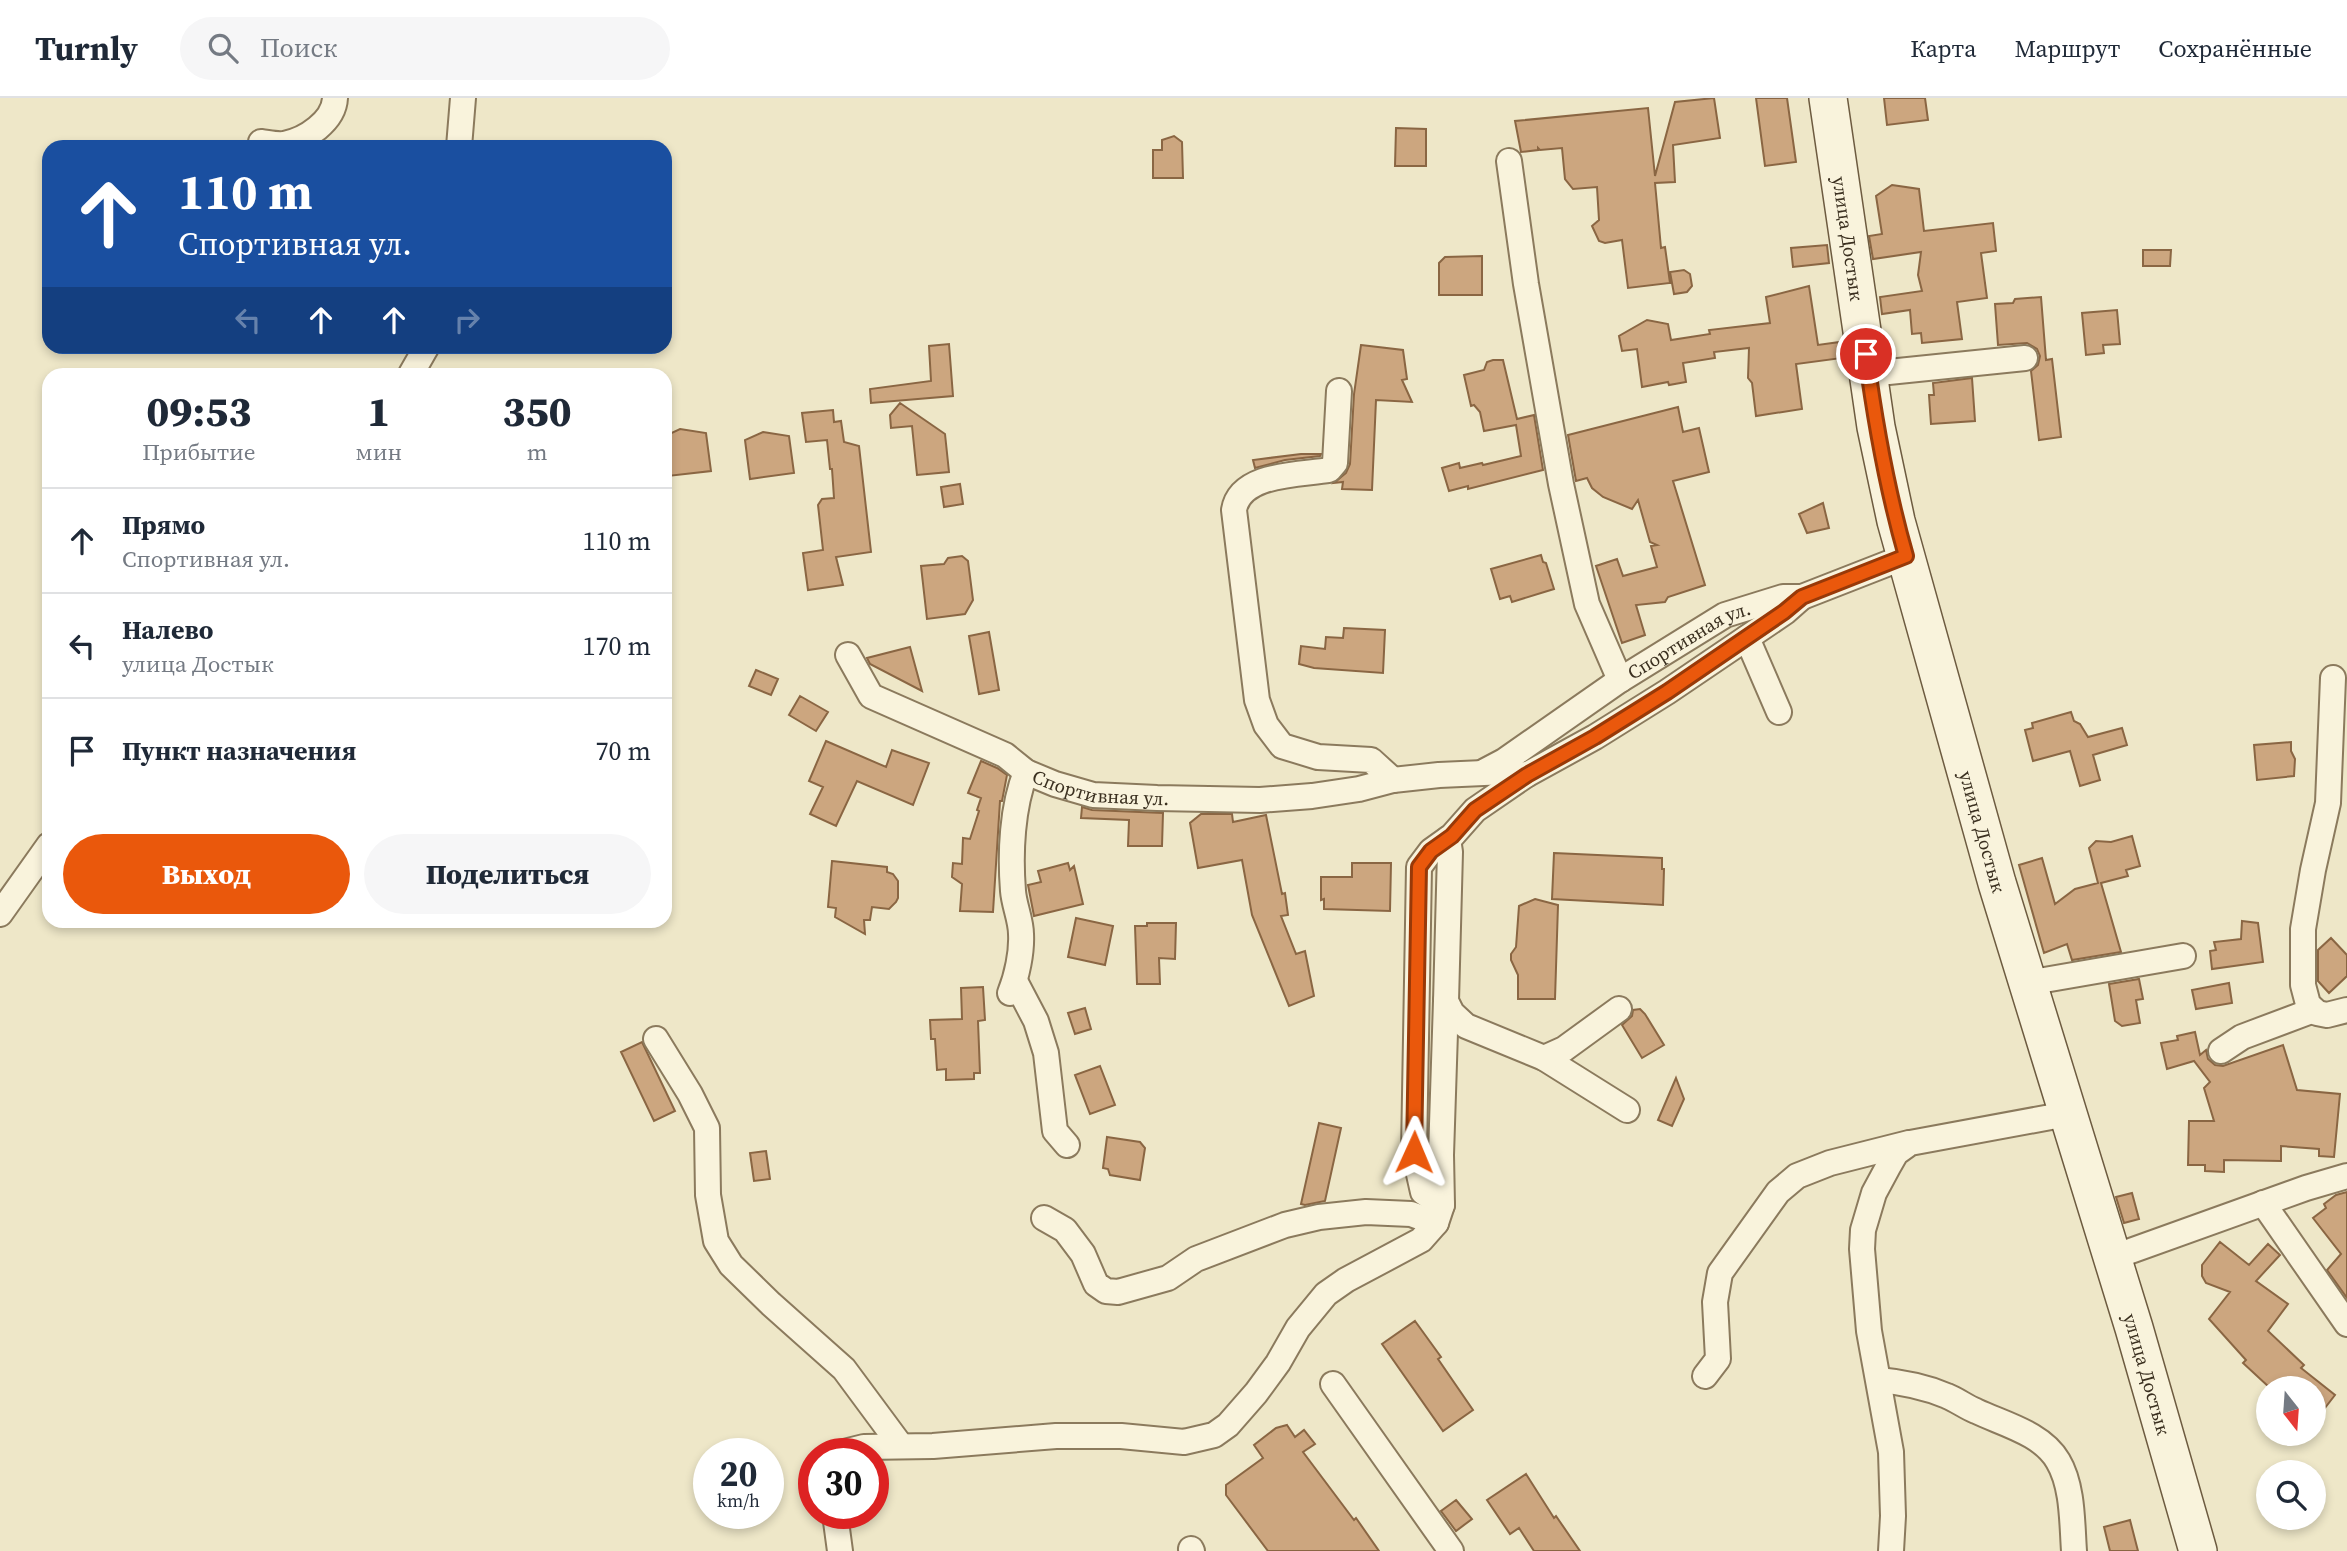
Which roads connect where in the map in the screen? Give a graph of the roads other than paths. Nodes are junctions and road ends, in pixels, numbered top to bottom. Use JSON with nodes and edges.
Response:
{"nodes":[{"id":1,"x":335,"y":98,"type":"edge"},
{"id":2,"x":463,"y":98,"type":"edge"},
{"id":3,"x":1828,"y":98,"type":"edge"},
{"id":4,"x":298,"y":140,"type":"edge"},
{"id":5,"x":459,"y":140,"type":"edge"},
{"id":6,"x":1509,"y":161,"type":"dead end"},
{"id":7,"x":2025,"y":358,"type":"dead end"},
{"id":8,"x":1869,"y":374,"type":"junction"},
{"id":9,"x":1339,"y":391,"type":"dead end"},
{"id":10,"x":1906,"y":556,"type":"junction"},
{"id":11,"x":1802,"y":597,"type":"junction"},
{"id":12,"x":1747,"y":638,"type":"junction"},
{"id":13,"x":848,"y":655,"type":"dead end"},
{"id":14,"x":2333,"y":678,"type":"dead end"},
{"id":15,"x":1620,"y":680,"type":"junction"},
{"id":16,"x":1779,"y":712,"type":"dead end"},
{"id":17,"x":1026,"y":772,"type":"junction"},
{"id":18,"x":1482,"y":773,"type":"junction"},
{"id":19,"x":1527,"y":775,"type":"junction"},
{"id":20,"x":1393,"y":780,"type":"junction"},
{"id":21,"x":1450,"y":838,"type":"junction"},
{"id":22,"x":42,"y":855,"type":"edge"},
{"id":23,"x":0,"y":914,"type":"edge"},
{"id":24,"x":2183,"y":956,"type":"dead end"},
{"id":25,"x":2028,"y":984,"type":"junction"},
{"id":26,"x":1446,"y":1001,"type":"junction"},
{"id":27,"x":1619,"y":1009,"type":"dead end"},
{"id":28,"x":2314,"y":1010,"type":"junction"},
{"id":29,"x":2347,"y":1010,"type":"edge"},
{"id":30,"x":656,"y":1038,"type":"dead end"},
{"id":31,"x":2221,"y":1051,"type":"dead end"},
{"id":32,"x":1544,"y":1058,"type":"junction"},
{"id":33,"x":1627,"y":1110,"type":"dead end"},
{"id":34,"x":2067,"y":1114,"type":"junction"},
{"id":35,"x":1910,"y":1143,"type":"junction"},
{"id":36,"x":1067,"y":1145,"type":"dead end"},
{"id":37,"x":2347,"y":1176,"type":"edge"},
{"id":38,"x":2263,"y":1203,"type":"junction"},
{"id":39,"x":1439,"y":1214,"type":"junction"},
{"id":40,"x":1044,"y":1218,"type":"dead end"},
{"id":41,"x":2111,"y":1258,"type":"junction"},
{"id":42,"x":2347,"y":1324,"type":"edge"},
{"id":43,"x":1705,"y":1376,"type":"dead end"},
{"id":44,"x":1879,"y":1380,"type":"junction"},
{"id":45,"x":1333,"y":1384,"type":"dead end"},
{"id":46,"x":889,"y":1446,"type":"edge"},
{"id":47,"x":901,"y":1446,"type":"junction"},
{"id":48,"x":837,"y":1529,"type":"edge"},
{"id":49,"x":840,"y":1551,"type":"edge"},
{"id":50,"x":1451,"y":1551,"type":"edge"},
{"id":51,"x":1891,"y":1551,"type":"edge"},
{"id":52,"x":2074,"y":1551,"type":"edge"},
{"id":53,"x":2197,"y":1551,"type":"edge"}],
"edges":[{"from":1,"to":4,"type":"street"},
{"from":2,"to":5,"type":"street"},
{"from":3,"to":8,"type":"main road","name":"улица Достык"},
{"from":6,"to":15,"type":"street"},
{"from":7,"to":8,"type":"street"},
{"from":8,"to":10,"type":"main road","name":"улица Достык"},
{"from":9,"to":20,"type":"street"},
{"from":10,"to":11,"type":"street","name":"Спортивная ул."},
{"from":10,"to":25,"type":"main road","name":"улица Достык"},
{"from":11,"to":12,"type":"street","name":"Спортивная ул."},
{"from":11,"to":15,"type":"street","name":"Спортивная ул."},
{"from":12,"to":16,"type":"street"},
{"from":12,"to":19,"type":"street","name":"Спортивная ул."},
{"from":13,"to":17,"type":"street","name":"Спортивная ул."},
{"from":14,"to":28,"type":"street"},
{"from":15,"to":18,"type":"street","name":"Спортивная ул."},
{"from":17,"to":20,"type":"street","name":"Спортивная ул."},
{"from":17,"to":36,"type":"street"},
{"from":18,"to":19,"type":"street","name":"Спортивная ул."},
{"from":18,"to":20,"type":"street","name":"Спортивная ул."},
{"from":19,"to":21,"type":"street","name":"Спортивная ул."},
{"from":21,"to":26,"type":"street"},
{"from":21,"to":39,"type":"street","name":"Спортивная ул."},
{"from":22,"to":23,"type":"street"},
{"from":24,"to":25,"type":"street"},
{"from":25,"to":34,"type":"main road","name":"улица Достык"},
{"from":26,"to":32,"type":"street"},
{"from":26,"to":39,"type":"street"},
{"from":27,"to":32,"type":"street"},
{"from":28,"to":29,"type":"street"},
{"from":28,"to":31,"type":"street"},
{"from":30,"to":47,"type":"street"},
{"from":32,"to":33,"type":"street"},
{"from":34,"to":35,"type":"street"},
{"from":34,"to":41,"type":"main road","name":"улица Достык"},
{"from":35,"to":43,"type":"street"},
{"from":35,"to":44,"type":"street"},
{"from":37,"to":38,"type":"street"},
{"from":38,"to":41,"type":"street"},
{"from":38,"to":42,"type":"street"},
{"from":39,"to":40,"type":"street"},
{"from":39,"to":47,"type":"street"},
{"from":41,"to":53,"type":"main road","name":"улица Достык"},
{"from":44,"to":51,"type":"street"},
{"from":44,"to":52,"type":"street"},
{"from":45,"to":50,"type":"street"},
{"from":46,"to":47,"type":"street"},
{"from":48,"to":49,"type":"street"}]}
